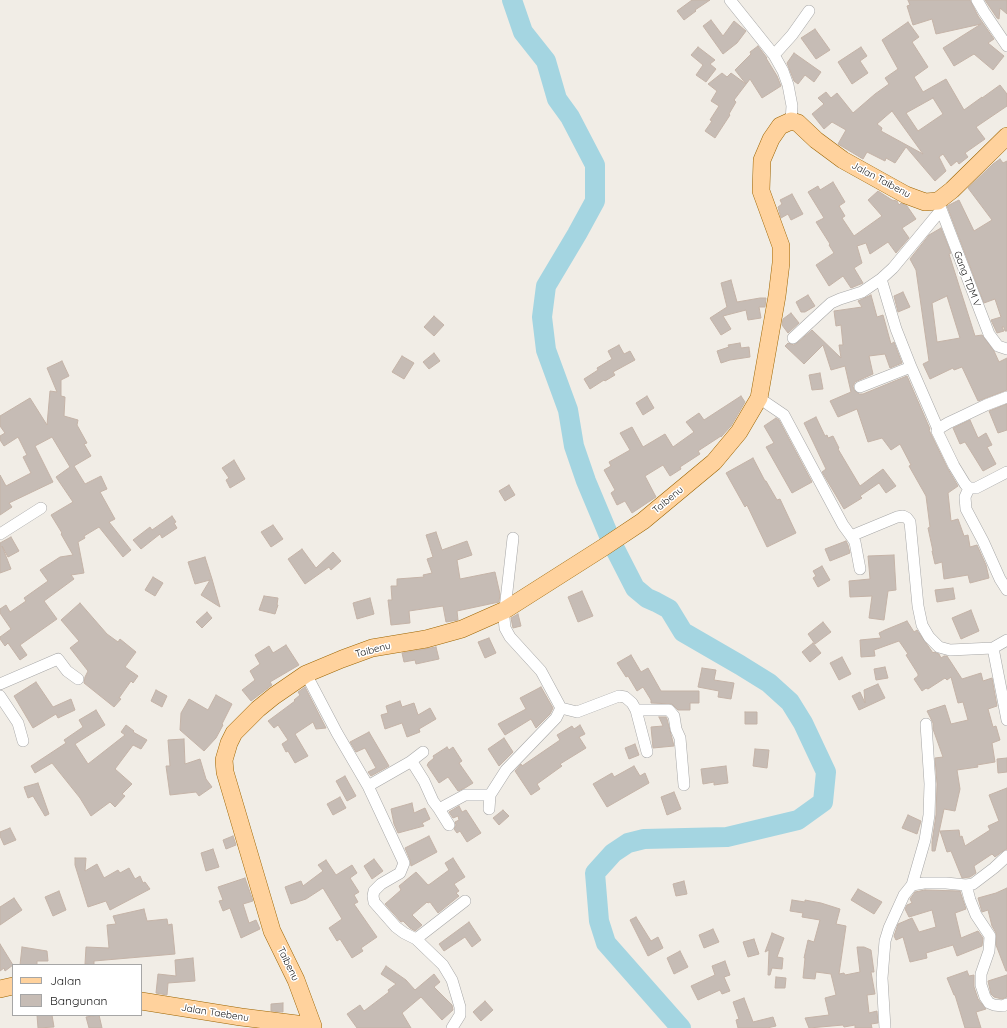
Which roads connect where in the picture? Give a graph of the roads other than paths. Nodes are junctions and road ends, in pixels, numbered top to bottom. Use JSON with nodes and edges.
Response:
{"nodes":[{"id":1,"x":730,"y":0,"type":"edge"},
{"id":2,"x":977,"y":0,"type":"edge"},
{"id":3,"x":809,"y":11,"type":"dead end"},
{"id":4,"x":1007,"y":46,"type":"edge"},
{"id":5,"x":774,"y":55,"type":"junction"},
{"id":6,"x":791,"y":121,"type":"junction"},
{"id":7,"x":1007,"y":136,"type":"edge"},
{"id":8,"x":939,"y":206,"type":"junction"},
{"id":9,"x":881,"y":278,"type":"junction"},
{"id":10,"x":793,"y":338,"type":"dead end"},
{"id":11,"x":1007,"y":349,"type":"edge"},
{"id":12,"x":911,"y":367,"type":"junction"},
{"id":13,"x":860,"y":387,"type":"dead end"},
{"id":14,"x":1007,"y":397,"type":"edge"},
{"id":15,"x":759,"y":398,"type":"junction"},
{"id":16,"x":938,"y":430,"type":"junction"},
{"id":17,"x":1007,"y":472,"type":"edge"},
{"id":18,"x":969,"y":488,"type":"junction"},
{"id":19,"x":40,"y":508,"type":"dead end"},
{"id":20,"x":0,"y":534,"type":"edge"},
{"id":21,"x":851,"y":536,"type":"junction"},
{"id":22,"x":513,"y":538,"type":"dead end"},
{"id":23,"x":860,"y":569,"type":"dead end"},
{"id":24,"x":1007,"y":590,"type":"edge"},
{"id":25,"x":505,"y":610,"type":"junction"},
{"id":26,"x":1007,"y":640,"type":"edge"},
{"id":27,"x":993,"y":648,"type":"junction"},
{"id":28,"x":306,"y":674,"type":"junction"},
{"id":29,"x":78,"y":679,"type":"dead end"},
{"id":30,"x":0,"y":684,"type":"edge"},
{"id":31,"x":0,"y":696,"type":"edge"},
{"id":32,"x":561,"y":708,"type":"junction"},
{"id":33,"x":636,"y":710,"type":"junction"},
{"id":34,"x":1007,"y":720,"type":"edge"},
{"id":35,"x":926,"y":724,"type":"dead end"},
{"id":36,"x":22,"y":740,"type":"dead end"},
{"id":37,"x":423,"y":752,"type":"dead end"},
{"id":38,"x":647,"y":752,"type":"dead end"},
{"id":39,"x":412,"y":760,"type":"junction"},
{"id":40,"x":684,"y":785,"type":"dead end"},
{"id":41,"x":368,"y":786,"type":"junction"},
{"id":42,"x":490,"y":795,"type":"junction"},
{"id":43,"x":439,"y":809,"type":"junction"},
{"id":44,"x":489,"y":809,"type":"dead end"},
{"id":45,"x":450,"y":825,"type":"dead end"},
{"id":46,"x":1007,"y":856,"type":"edge"},
{"id":47,"x":912,"y":885,"type":"junction"},
{"id":48,"x":966,"y":885,"type":"junction"},
{"id":49,"x":465,"y":901,"type":"dead end"},
{"id":50,"x":416,"y":939,"type":"junction"},
{"id":51,"x":12,"y":986,"type":"edge"},
{"id":52,"x":0,"y":989,"type":"edge"},
{"id":53,"x":142,"y":1001,"type":"edge"},
{"id":54,"x":1007,"y":1004,"type":"edge"},
{"id":55,"x":240,"y":1022,"type":"edge"},
{"id":56,"x":313,"y":1026,"type":"joint"},
{"id":57,"x":452,"y":1028,"type":"edge"},
{"id":58,"x":884,"y":1028,"type":"edge"}],
"edges":[{"from":1,"to":5,"type":"street"},
{"from":2,"to":4,"type":"street"},
{"from":3,"to":5,"type":"street"},
{"from":5,"to":6,"type":"street"},
{"from":6,"to":8,"type":"main road","name":"Jalan Taibenu"},
{"from":6,"to":15,"type":"main road"},
{"from":7,"to":8,"type":"main road"},
{"from":8,"to":9,"type":"street"},
{"from":8,"to":11,"type":"street","name":"Gang TDM V"},
{"from":9,"to":10,"type":"street"},
{"from":9,"to":12,"type":"street"},
{"from":12,"to":13,"type":"street"},
{"from":12,"to":16,"type":"street"},
{"from":14,"to":16,"type":"street"},
{"from":15,"to":21,"type":"street"},
{"from":15,"to":25,"type":"main road","name":"Taibenu"},
{"from":16,"to":18,"type":"street"},
{"from":17,"to":18,"type":"street"},
{"from":18,"to":24,"type":"street"},
{"from":19,"to":20,"type":"street"},
{"from":21,"to":23,"type":"street"},
{"from":21,"to":27,"type":"street"},
{"from":22,"to":25,"type":"street"},
{"from":25,"to":28,"type":"main road","name":"Taibenu"},
{"from":25,"to":32,"type":"street"},
{"from":26,"to":27,"type":"street"},
{"from":27,"to":34,"type":"street"},
{"from":28,"to":41,"type":"street"},
{"from":28,"to":56,"type":"main road","name":"Taibenu"},
{"from":29,"to":30,"type":"street"},
{"from":31,"to":36,"type":"street"},
{"from":32,"to":33,"type":"street"},
{"from":32,"to":42,"type":"street"},
{"from":33,"to":38,"type":"street"},
{"from":33,"to":40,"type":"street"},
{"from":35,"to":47,"type":"street"},
{"from":37,"to":39,"type":"street"},
{"from":39,"to":41,"type":"street"},
{"from":39,"to":43,"type":"street"},
{"from":41,"to":50,"type":"street"},
{"from":42,"to":43,"type":"street"},
{"from":42,"to":44,"type":"street"},
{"from":43,"to":45,"type":"street"},
{"from":46,"to":48,"type":"street"},
{"from":47,"to":48,"type":"street"},
{"from":47,"to":58,"type":"street"},
{"from":48,"to":54,"type":"street"},
{"from":49,"to":50,"type":"street"},
{"from":50,"to":57,"type":"street"},
{"from":51,"to":52,"type":"main road"},
{"from":53,"to":55,"type":"main road","name":"Jalan Taebenu"},
{"from":55,"to":56,"type":"main road","name":"Jalan Taebenu"}]}
